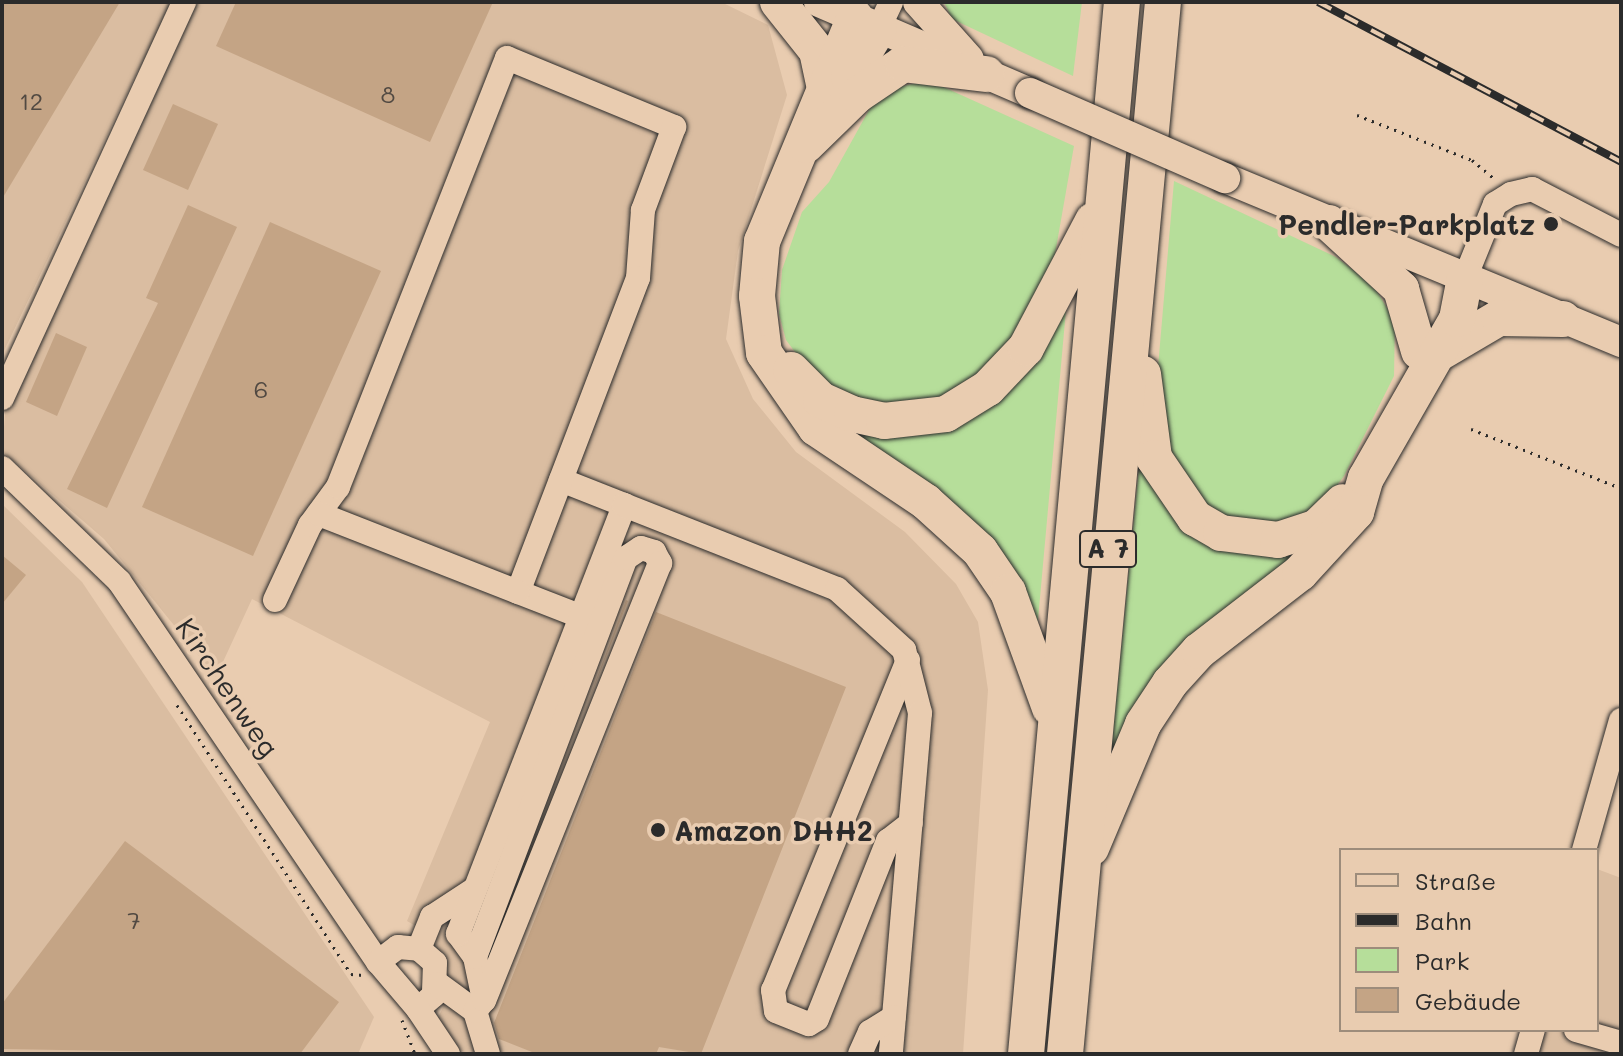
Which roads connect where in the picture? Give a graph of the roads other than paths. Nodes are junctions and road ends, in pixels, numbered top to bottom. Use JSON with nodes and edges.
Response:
{"nodes":[{"id":1,"x":184,"y":2,"type":"edge"},
{"id":2,"x":778,"y":2,"type":"edge"},
{"id":3,"x":819,"y":2,"type":"edge"},
{"id":4,"x":918,"y":2,"type":"edge"},
{"id":5,"x":1122,"y":2,"type":"edge"},
{"id":6,"x":1163,"y":2,"type":"edge"},
{"id":7,"x":872,"y":12,"type":"edge"},
{"id":8,"x":986,"y":74,"type":"junction"},
{"id":9,"x":824,"y":83,"type":"junction"},
{"id":10,"x":802,"y":148,"type":"junction"},
{"id":11,"x":1100,"y":206,"type":"junction"},
{"id":12,"x":1140,"y":219,"type":"junction"},
{"id":13,"x":1329,"y":223,"type":"junction"},
{"id":14,"x":1621,"y":235,"type":"edge"},
{"id":15,"x":1465,"y":278,"type":"junction"},
{"id":16,"x":1563,"y":319,"type":"junction"},
{"id":17,"x":763,"y":324,"type":"junction"},
{"id":18,"x":1621,"y":342,"type":"edge"},
{"id":19,"x":1428,"y":353,"type":"junction"},
{"id":20,"x":2,"y":398,"type":"edge"},
{"id":21,"x":2,"y":468,"type":"edge"},
{"id":22,"x":1366,"y":478,"type":"junction"},
{"id":23,"x":561,"y":480,"type":"junction"},
{"id":24,"x":624,"y":505,"type":"junction"},
{"id":25,"x":319,"y":514,"type":"junction"},
{"id":26,"x":518,"y":592,"type":"junction"},
{"id":27,"x":275,"y":600,"type":"dead end"},
{"id":28,"x":582,"y":617,"type":"junction"},
{"id":29,"x":908,"y":660,"type":"junction"},
{"id":30,"x":1053,"y":717,"type":"junction"},
{"id":31,"x":1621,"y":720,"type":"edge"},
{"id":32,"x":911,"y":823,"type":"junction"},
{"id":33,"x":1585,"y":848,"type":"edge"},
{"id":34,"x":1078,"y":879,"type":"junction"},
{"id":35,"x":475,"y":889,"type":"junction"},
{"id":36,"x":419,"y":949,"type":"junction"},
{"id":37,"x":475,"y":957,"type":"junction"},
{"id":38,"x":384,"y":970,"type":"junction"},
{"id":39,"x":438,"y":984,"type":"junction"},
{"id":40,"x":479,"y":1005,"type":"junction"},
{"id":41,"x":418,"y":1009,"type":"junction"},
{"id":42,"x":894,"y":1017,"type":"junction"},
{"id":43,"x":1532,"y":1032,"type":"edge"},
{"id":44,"x":1583,"y":1032,"type":"edge"},
{"id":45,"x":1621,"y":1043,"type":"edge"},
{"id":46,"x":448,"y":1054,"type":"edge"},
{"id":47,"x":488,"y":1054,"type":"edge"},
{"id":48,"x":860,"y":1054,"type":"edge"},
{"id":49,"x":891,"y":1054,"type":"edge"},
{"id":50,"x":1026,"y":1054,"type":"edge"},
{"id":51,"x":1065,"y":1054,"type":"edge"},
{"id":52,"x":1526,"y":1054,"type":"edge"}],
"edges":[{"from":1,"to":20,"type":"street"},
{"from":2,"to":9,"type":"highway"},
{"from":3,"to":7,"type":"main road"},
{"from":4,"to":8,"type":"main road"},
{"from":5,"to":11,"type":"highway","number":"A 7"},
{"from":6,"to":12,"type":"highway","number":"A 7"},
{"from":7,"to":8,"type":"main road"},
{"from":7,"to":9,"type":"highway"},
{"from":7,"to":10,"type":"highway"},
{"from":8,"to":10,"type":"highway"},
{"from":8,"to":13,"type":"main road","bridge":true},
{"from":9,"to":10,"type":"highway"},
{"from":10,"to":17,"type":"highway"},
{"from":11,"to":17,"type":"highway"},
{"from":11,"to":30,"type":"highway","number":"A 7"},
{"from":12,"to":22,"type":"highway"},
{"from":12,"to":34,"type":"highway","number":"A 7"},
{"from":13,"to":15,"type":"main road"},
{"from":13,"to":19,"type":"highway"},
{"from":14,"to":15,"type":"street"},
{"from":15,"to":16,"type":"main road"},
{"from":15,"to":19,"type":"highway"},
{"from":16,"to":18,"type":"main road"},
{"from":16,"to":19,"type":"highway"},
{"from":17,"to":30,"type":"highway"},
{"from":19,"to":22,"type":"highway"},
{"from":21,"to":38,"type":"street","name":"Kirchenweg"},
{"from":22,"to":34,"type":"highway"},
{"from":23,"to":24,"type":"street"},
{"from":23,"to":25,"type":"street"},
{"from":23,"to":26,"type":"street"},
{"from":24,"to":28,"type":"street"},
{"from":24,"to":29,"type":"street"},
{"from":25,"to":26,"type":"street"},
{"from":25,"to":27,"type":"street"},
{"from":26,"to":28,"type":"street"},
{"from":28,"to":35,"type":"street"},
{"from":29,"to":32,"type":"street"},
{"from":29,"to":32,"type":"street"},
{"from":30,"to":50,"type":"highway","number":"A 7"},
{"from":31,"to":33,"type":"street"},
{"from":32,"to":42,"type":"street"},
{"from":34,"to":51,"type":"highway","number":"A 7"},
{"from":35,"to":36,"type":"street"},
{"from":35,"to":37,"type":"street"},
{"from":36,"to":38,"type":"street"},
{"from":36,"to":39,"type":"street"},
{"from":37,"to":40,"type":"street"},
{"from":37,"to":40,"type":"street"},
{"from":38,"to":41,"type":"street","name":"Kirchenweg"},
{"from":39,"to":40,"type":"street"},
{"from":39,"to":41,"type":"street"},
{"from":40,"to":47,"type":"street"},
{"from":41,"to":46,"type":"street","name":"Kirchenweg"},
{"from":42,"to":48,"type":"street"},
{"from":42,"to":49,"type":"street"},
{"from":43,"to":52,"type":"street"},
{"from":44,"to":45,"type":"street"}]}
